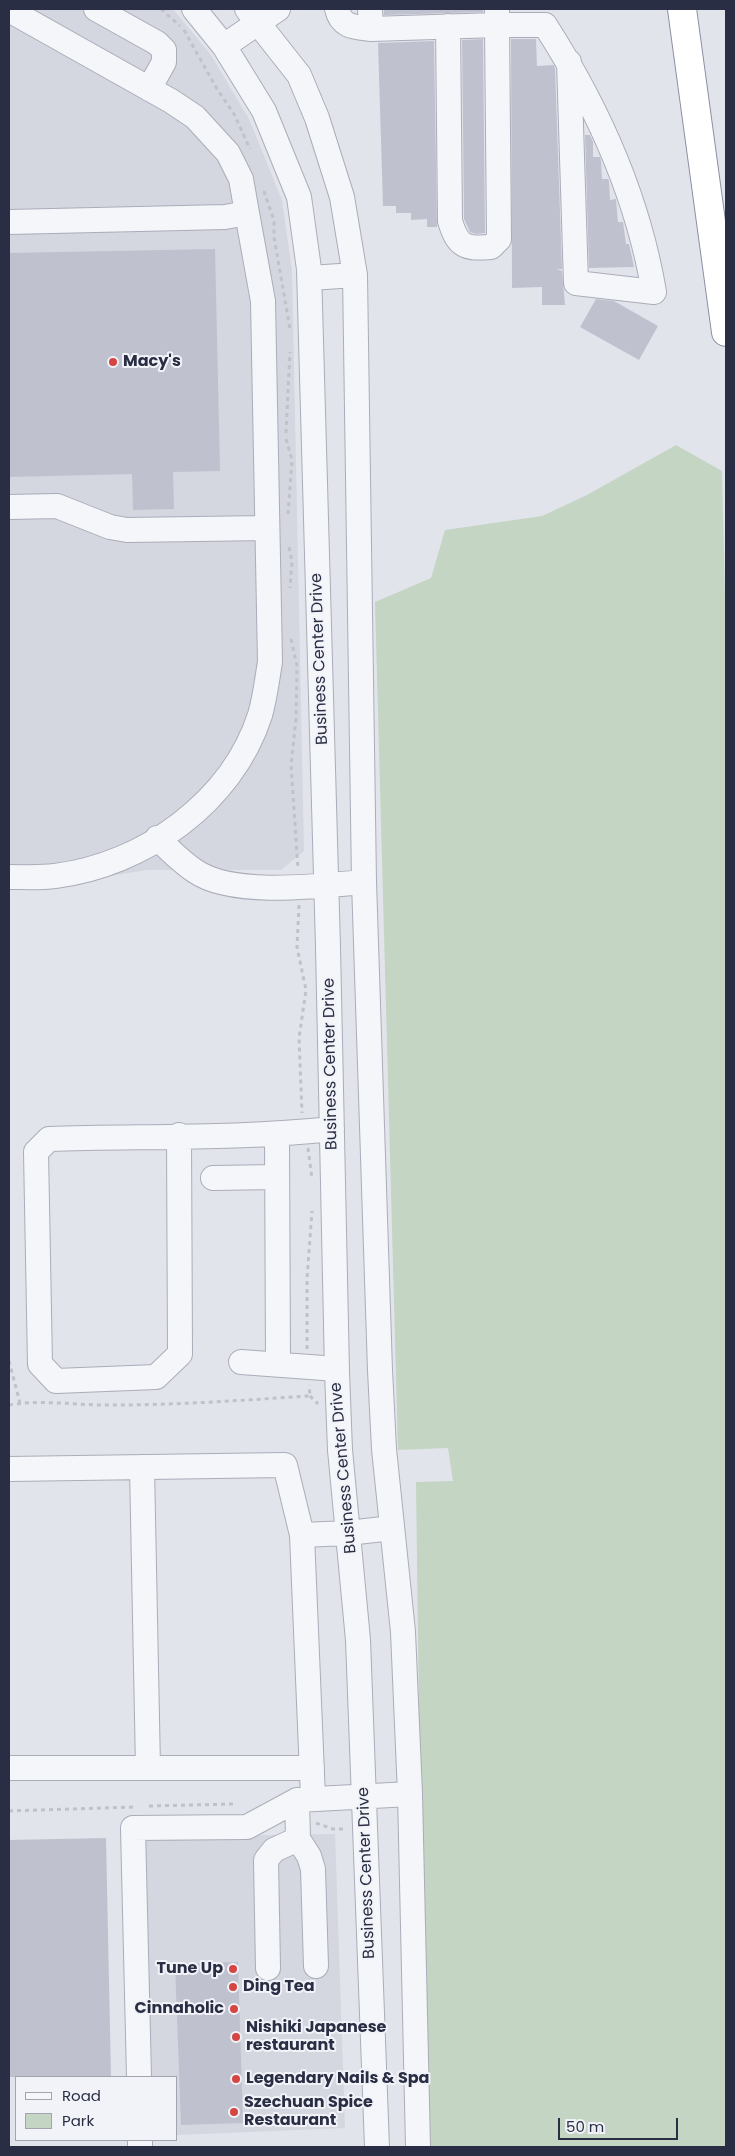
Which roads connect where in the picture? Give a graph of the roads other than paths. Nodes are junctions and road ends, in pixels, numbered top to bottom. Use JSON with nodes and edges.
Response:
{"nodes":[{"id":1,"x":96,"y":9,"type":"edge"},
{"id":2,"x":194,"y":9,"type":"edge"},
{"id":3,"x":278,"y":9,"type":"edge"},
{"id":4,"x":337,"y":9,"type":"edge"},
{"id":5,"x":682,"y":9,"type":"edge"},
{"id":6,"x":10,"y":10,"type":"edge"},
{"id":7,"x":253,"y":16,"type":"edge"},
{"id":8,"x":497,"y":17,"type":"edge"},
{"id":9,"x":370,"y":19,"type":"edge"},
{"id":10,"x":448,"y":26,"type":"junction"},
{"id":11,"x":224,"y":46,"type":"junction"},
{"id":12,"x":569,"y":62,"type":"junction"},
{"id":13,"x":149,"y":89,"type":"junction"},
{"id":14,"x":247,"y":213,"type":"junction"},
{"id":15,"x":9,"y":222,"type":"edge"},
{"id":16,"x":355,"y":275,"type":"junction"},
{"id":17,"x":310,"y":278,"type":"junction"},
{"id":18,"x":726,"y":332,"type":"edge"},
{"id":19,"x":9,"y":507,"type":"edge"},
{"id":20,"x":277,"y":525,"type":"junction"},
{"id":21,"x":157,"y":838,"type":"junction"},
{"id":22,"x":9,"y":877,"type":"edge"},
{"id":23,"x":364,"y":882,"type":"junction"},
{"id":24,"x":327,"y":886,"type":"junction"},
{"id":25,"x":332,"y":1129,"type":"junction"},
{"id":26,"x":179,"y":1135,"type":"junction"},
{"id":27,"x":277,"y":1135,"type":"junction"},
{"id":28,"x":277,"y":1177,"type":"junction"},
{"id":29,"x":213,"y":1178,"type":"dead end"},
{"id":30,"x":241,"y":1362,"type":"dead end"},
{"id":31,"x":278,"y":1364,"type":"junction"},
{"id":32,"x":336,"y":1369,"type":"junction"},
{"id":33,"x":142,"y":1467,"type":"junction"},
{"id":34,"x":9,"y":1469,"type":"edge"},
{"id":35,"x":392,"y":1528,"type":"junction"},
{"id":36,"x":348,"y":1533,"type":"junction"},
{"id":37,"x":302,"y":1534,"type":"junction"},
{"id":38,"x":9,"y":1768,"type":"edge"},
{"id":39,"x":148,"y":1768,"type":"junction"},
{"id":40,"x":312,"y":1768,"type":"junction"},
{"id":41,"x":410,"y":1794,"type":"junction"},
{"id":42,"x":364,"y":1797,"type":"junction"},
{"id":43,"x":305,"y":1799,"type":"junction"},
{"id":44,"x":298,"y":1839,"type":"junction"},
{"id":45,"x":316,"y":1966,"type":"dead end"},
{"id":46,"x":268,"y":1968,"type":"dead end"},
{"id":47,"x":138,"y":2076,"type":"edge"},
{"id":48,"x":377,"y":2147,"type":"edge"},
{"id":49,"x":418,"y":2147,"type":"edge"}],
"edges":[{"from":1,"to":13,"type":"street"},
{"from":2,"to":11,"type":"street","name":"Business Center Drive"},
{"from":3,"to":7,"type":"street"},
{"from":4,"to":9,"type":"street"},
{"from":5,"to":18,"type":"highway"},
{"from":6,"to":13,"type":"street"},
{"from":7,"to":11,"type":"street"},
{"from":7,"to":16,"type":"street"},
{"from":8,"to":10,"type":"street"},
{"from":8,"to":10,"type":"street"},
{"from":8,"to":12,"type":"street"},
{"from":9,"to":10,"type":"street"},
{"from":11,"to":17,"type":"street","name":"Business Center Drive"},
{"from":12,"to":12,"type":"street"},
{"from":13,"to":14,"type":"street"},
{"from":14,"to":15,"type":"street"},
{"from":14,"to":20,"type":"street"},
{"from":16,"to":17,"type":"street"},
{"from":16,"to":23,"type":"street"},
{"from":17,"to":24,"type":"street","name":"Business Center Drive"},
{"from":19,"to":20,"type":"street"},
{"from":20,"to":21,"type":"street"},
{"from":21,"to":22,"type":"street"},
{"from":21,"to":24,"type":"street"},
{"from":23,"to":24,"type":"street"},
{"from":23,"to":35,"type":"street"},
{"from":24,"to":25,"type":"street","name":"Business Center Drive"},
{"from":25,"to":27,"type":"street"},
{"from":25,"to":32,"type":"street","name":"Business Center Drive"},
{"from":26,"to":26,"type":"street"},
{"from":26,"to":27,"type":"street"},
{"from":27,"to":28,"type":"street"},
{"from":28,"to":29,"type":"street"},
{"from":28,"to":31,"type":"street"},
{"from":30,"to":31,"type":"street"},
{"from":31,"to":32,"type":"street"},
{"from":32,"to":36,"type":"street","name":"Business Center Drive"},
{"from":33,"to":34,"type":"street"},
{"from":33,"to":37,"type":"street"},
{"from":33,"to":39,"type":"street"},
{"from":35,"to":36,"type":"street"},
{"from":35,"to":41,"type":"street"},
{"from":36,"to":37,"type":"street"},
{"from":36,"to":42,"type":"street","name":"Business Center Drive"},
{"from":37,"to":40,"type":"street"},
{"from":38,"to":39,"type":"street"},
{"from":39,"to":40,"type":"street"},
{"from":40,"to":43,"type":"street"},
{"from":41,"to":42,"type":"street"},
{"from":41,"to":49,"type":"street"},
{"from":42,"to":43,"type":"street"},
{"from":42,"to":48,"type":"street","name":"Business Center Drive"},
{"from":43,"to":44,"type":"street"},
{"from":43,"to":47,"type":"street"},
{"from":44,"to":45,"type":"street"},
{"from":44,"to":46,"type":"street"}]}
